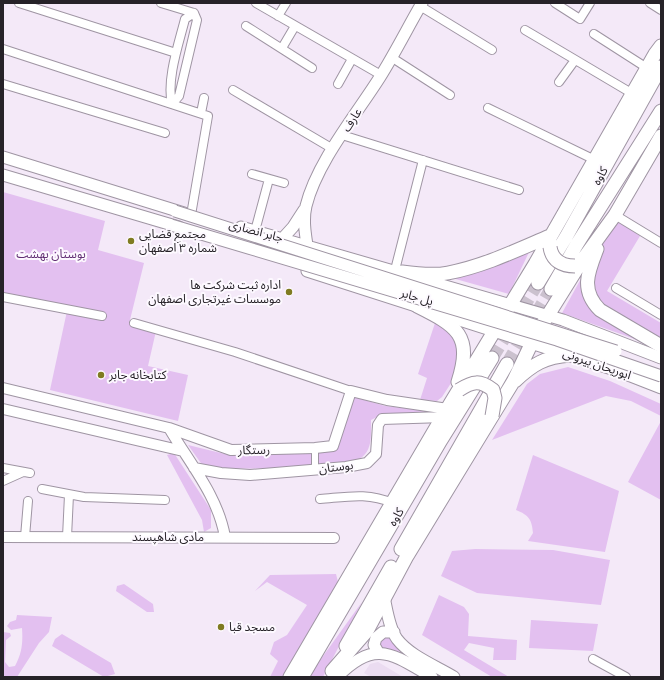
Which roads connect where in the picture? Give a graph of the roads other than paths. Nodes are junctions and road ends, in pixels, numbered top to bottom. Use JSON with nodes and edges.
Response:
{"nodes":[{"id":1,"x":19,"y":3,"type":"edge"},
{"id":2,"x":161,"y":3,"type":"edge"},
{"id":3,"x":256,"y":3,"type":"edge"},
{"id":4,"x":286,"y":3,"type":"edge"},
{"id":5,"x":555,"y":3,"type":"edge"},
{"id":6,"x":590,"y":3,"type":"edge"},
{"id":7,"x":650,"y":3,"type":"edge"},
{"id":8,"x":421,"y":5,"type":"edge"},
{"id":9,"x":661,"y":10,"type":"edge"},
{"id":10,"x":194,"y":13,"type":"junction"},
{"id":11,"x":278,"y":16,"type":"junction"},
{"id":12,"x":246,"y":26,"type":"dead end"},
{"id":13,"x":295,"y":26,"type":"junction"},
{"id":14,"x":524,"y":30,"type":"dead end"},
{"id":15,"x":594,"y":34,"type":"dead end"},
{"id":16,"x":661,"y":46,"type":"edge"},
{"id":17,"x":282,"y":48,"type":"junction"},
{"id":18,"x":3,"y":49,"type":"edge"},
{"id":19,"x":177,"y":50,"type":"junction"},
{"id":20,"x":190,"y":50,"type":"junction"},
{"id":21,"x":492,"y":50,"type":"dead end"},
{"id":22,"x":391,"y":58,"type":"junction"},
{"id":23,"x":352,"y":59,"type":"junction"},
{"id":24,"x":576,"y":60,"type":"junction"},
{"id":25,"x":312,"y":68,"type":"dead end"},
{"id":26,"x":647,"y":68,"type":"junction"},
{"id":27,"x":661,"y":68,"type":"edge"},
{"id":28,"x":172,"y":75,"type":"junction"},
{"id":29,"x":381,"y":75,"type":"junction"},
{"id":30,"x":183,"y":77,"type":"junction"},
{"id":31,"x":559,"y":82,"type":"dead end"},
{"id":32,"x":3,"y":84,"type":"edge"},
{"id":33,"x":338,"y":84,"type":"dead end"},
{"id":34,"x":234,"y":90,"type":"dead end"},
{"id":35,"x":633,"y":94,"type":"junction"},
{"id":36,"x":450,"y":95,"type":"dead end"},
{"id":37,"x":204,"y":98,"type":"dead end"},
{"id":38,"x":172,"y":104,"type":"junction"},
{"id":39,"x":488,"y":108,"type":"dead end"},
{"id":40,"x":661,"y":111,"type":"edge"},
{"id":41,"x":201,"y":113,"type":"junction"},
{"id":42,"x":165,"y":133,"type":"dead end"},
{"id":43,"x":342,"y":135,"type":"junction"},
{"id":44,"x":659,"y":144,"type":"edge"},
{"id":45,"x":333,"y":149,"type":"junction"},
{"id":46,"x":3,"y":157,"type":"edge"},
{"id":47,"x":423,"y":160,"type":"junction"},
{"id":48,"x":595,"y":160,"type":"junction"},
{"id":49,"x":252,"y":174,"type":"dead end"},
{"id":50,"x":3,"y":175,"type":"edge"},
{"id":51,"x":269,"y":179,"type":"junction"},
{"id":52,"x":284,"y":183,"type":"dead end"},
{"id":53,"x":519,"y":190,"type":"dead end"},
{"id":54,"x":306,"y":206,"type":"junction"},
{"id":55,"x":175,"y":211,"type":"junction"},
{"id":56,"x":191,"y":215,"type":"junction"},
{"id":57,"x":615,"y":216,"type":"junction"},
{"id":58,"x":171,"y":225,"type":"junction"},
{"id":59,"x":605,"y":230,"type":"junction"},
{"id":60,"x":255,"y":231,"type":"junction"},
{"id":61,"x":283,"y":238,"type":"junction"},
{"id":62,"x":550,"y":242,"type":"junction"},
{"id":63,"x":661,"y":243,"type":"edge"},
{"id":64,"x":307,"y":245,"type":"junction"},
{"id":65,"x":579,"y":262,"type":"junction"},
{"id":66,"x":398,"y":271,"type":"junction"},
{"id":67,"x":538,"y":282,"type":"tunnel mouth"},
{"id":68,"x":616,"y":288,"type":"dead end"},
{"id":69,"x":550,"y":289,"type":"tunnel mouth"},
{"id":70,"x":3,"y":297,"type":"edge"},
{"id":71,"x":510,"y":304,"type":"junction"},
{"id":72,"x":417,"y":306,"type":"junction"},
{"id":73,"x":548,"y":315,"type":"junction"},
{"id":74,"x":661,"y":315,"type":"edge"},
{"id":75,"x":102,"y":316,"type":"dead end"},
{"id":76,"x":134,"y":323,"type":"dead end"},
{"id":77,"x":494,"y":330,"type":"junction"},
{"id":78,"x":531,"y":342,"type":"junction"},
{"id":79,"x":661,"y":346,"type":"edge"},
{"id":80,"x":570,"y":355,"type":"junction"},
{"id":81,"x":492,"y":358,"type":"tunnel mouth"},
{"id":82,"x":661,"y":358,"type":"edge"},
{"id":83,"x":507,"y":364,"type":"tunnel mouth"},
{"id":84,"x":661,"y":368,"type":"edge"},
{"id":85,"x":661,"y":376,"type":"edge"},
{"id":86,"x":513,"y":382,"type":"junction"},
{"id":87,"x":3,"y":388,"type":"edge"},
{"id":88,"x":661,"y":388,"type":"edge"},
{"id":89,"x":460,"y":390,"type":"junction"},
{"id":90,"x":351,"y":391,"type":"junction"},
{"id":91,"x":3,"y":409,"type":"edge"},
{"id":92,"x":447,"y":410,"type":"junction"},
{"id":93,"x":492,"y":416,"type":"junction"},
{"id":94,"x":169,"y":428,"type":"junction"},
{"id":95,"x":314,"y":448,"type":"junction"},
{"id":96,"x":183,"y":451,"type":"junction"},
{"id":97,"x":3,"y":468,"type":"edge"},
{"id":98,"x":194,"y":468,"type":"junction"},
{"id":99,"x":315,"y":470,"type":"junction"},
{"id":100,"x":3,"y":481,"type":"edge"},
{"id":101,"x":42,"y":489,"type":"dead end"},
{"id":102,"x":68,"y":495,"type":"junction"},
{"id":103,"x":320,"y":498,"type":"dead end"},
{"id":104,"x":165,"y":500,"type":"dead end"},
{"id":105,"x":28,"y":501,"type":"dead end"},
{"id":106,"x":392,"y":504,"type":"junction"},
{"id":107,"x":3,"y":537,"type":"edge"},
{"id":108,"x":25,"y":537,"type":"junction"},
{"id":109,"x":67,"y":537,"type":"junction"},
{"id":110,"x":225,"y":537,"type":"junction"},
{"id":111,"x":334,"y":538,"type":"dead end"},
{"id":112,"x":384,"y":597,"type":"junction"},
{"id":113,"x":394,"y":632,"type":"junction"},
{"id":114,"x":378,"y":652,"type":"junction"},
{"id":115,"x":593,"y":659,"type":"dead end"},
{"id":116,"x":332,"y":675,"type":"edge"},
{"id":117,"x":290,"y":677,"type":"edge"},
{"id":118,"x":302,"y":677,"type":"edge"},
{"id":119,"x":432,"y":677,"type":"edge"},
{"id":120,"x":454,"y":677,"type":"edge"},
{"id":121,"x":626,"y":677,"type":"edge"}],
"edges":[{"from":1,"to":19,"type":"street"},
{"from":2,"to":10,"type":"street"},
{"from":3,"to":11,"type":"street"},
{"from":4,"to":11,"type":"street"},
{"from":5,"to":6,"type":"street"},
{"from":7,"to":9,"type":"street"},
{"from":8,"to":21,"type":"street"},
{"from":8,"to":22,"type":"main road","name":"عارف"},
{"from":10,"to":19,"type":"street"},
{"from":10,"to":20,"type":"street"},
{"from":11,"to":13,"type":"street"},
{"from":12,"to":17,"type":"street"},
{"from":13,"to":17,"type":"street"},
{"from":13,"to":23,"type":"street"},
{"from":14,"to":24,"type":"street"},
{"from":15,"to":26,"type":"street"},
{"from":16,"to":26,"type":"main road"},
{"from":17,"to":25,"type":"street"},
{"from":18,"to":38,"type":"street"},
{"from":19,"to":20,"type":"street"},
{"from":19,"to":28,"type":"street"},
{"from":20,"to":30,"type":"street"},
{"from":22,"to":29,"type":"main road","name":"عارف"},
{"from":22,"to":36,"type":"street"},
{"from":23,"to":29,"type":"street"},
{"from":23,"to":33,"type":"street"},
{"from":24,"to":31,"type":"street"},
{"from":24,"to":35,"type":"street"},
{"from":26,"to":35,"type":"main road"},
{"from":27,"to":67,"type":"main road","name":"کاوه"},
{"from":28,"to":30,"type":"street"},
{"from":28,"to":38,"type":"street"},
{"from":29,"to":43,"type":"main road","name":"عارف"},
{"from":30,"to":38,"type":"street"},
{"from":32,"to":42,"type":"street"},
{"from":34,"to":45,"type":"street"},
{"from":35,"to":48,"type":"main road"},
{"from":37,"to":41,"type":"street"},
{"from":38,"to":41,"type":"street"},
{"from":39,"to":48,"type":"street"},
{"from":40,"to":69,"type":"main road","name":"کاوه"},
{"from":41,"to":56,"type":"street"},
{"from":43,"to":45,"type":"main road","name":"عارف"},
{"from":43,"to":47,"type":"street"},
{"from":44,"to":57,"type":"main road"},
{"from":45,"to":54,"type":"main road","name":"عارف"},
{"from":46,"to":55,"type":"main road","name":"جابر انصاری"},
{"from":47,"to":53,"type":"street"},
{"from":47,"to":66,"type":"street"},
{"from":48,"to":62,"type":"main road"},
{"from":49,"to":51,"type":"street"},
{"from":50,"to":58,"type":"main road","name":"جابر انصاری"},
{"from":51,"to":52,"type":"street"},
{"from":51,"to":60,"type":"street"},
{"from":54,"to":61,"type":"main road"},
{"from":54,"to":64,"type":"main road","name":"عارف"},
{"from":55,"to":56,"type":"main road","name":"جابر انصاری"},
{"from":55,"to":84,"type":"main road","name":"پل جابر","bridge":true},
{"from":56,"to":60,"type":"main road","name":"جابر انصاری"},
{"from":57,"to":59,"type":"main road"},
{"from":57,"to":63,"type":"street"},
{"from":58,"to":72,"type":"main road","name":"جابر انصاری"},
{"from":58,"to":85,"type":"main road","name":"پل جابر","bridge":true},
{"from":59,"to":65,"type":"main road"},
{"from":59,"to":79,"type":"main road"},
{"from":60,"to":61,"type":"main road","name":"جابر انصاری"},
{"from":61,"to":64,"type":"main road","name":"جابر انصاری"},
{"from":62,"to":65,"type":"main road","bridge":true},
{"from":62,"to":66,"type":"main road"},
{"from":62,"to":71,"type":"main road"},
{"from":64,"to":66,"type":"main road","name":"جابر انصاری"},
{"from":65,"to":73,"type":"main road"},
{"from":66,"to":71,"type":"main road","name":"جابر انصاری"},
{"from":68,"to":74,"type":"street"},
{"from":70,"to":75,"type":"street"},
{"from":71,"to":73,"type":"main road","name":"جابر انصاری"},
{"from":71,"to":77,"type":"main road"},
{"from":72,"to":77,"type":"main road","name":"جابر انصاری"},
{"from":72,"to":92,"type":"main road"},
{"from":73,"to":78,"type":"main road"},
{"from":73,"to":82,"type":"main road"},
{"from":76,"to":90,"type":"street"},
{"from":77,"to":78,"type":"main road","name":"ابوریحان بیرونی"},
{"from":77,"to":89,"type":"main road"},
{"from":78,"to":80,"type":"main road","name":"ابوریحان بیرونی"},
{"from":78,"to":86,"type":"main road"},
{"from":80,"to":86,"type":"main road"},
{"from":80,"to":88,"type":"main road","name":"ابوریحان بیرونی"},
{"from":81,"to":118,"type":"main road","name":"کاوه"},
{"from":83,"to":116,"type":"main road","name":"کاوه"},
{"from":86,"to":93,"type":"main road"},
{"from":87,"to":94,"type":"street","name":"رستگار"},
{"from":89,"to":92,"type":"main road"},
{"from":89,"to":93,"type":"main road","bridge":true},
{"from":90,"to":92,"type":"street"},
{"from":90,"to":95,"type":"street","name":"رستگار"},
{"from":91,"to":96,"type":"street"},
{"from":92,"to":99,"type":"street","name":"بوستان"},
{"from":92,"to":106,"type":"main road"},
{"from":93,"to":112,"type":"main road"},
{"from":94,"to":95,"type":"street","name":"رستگار"},
{"from":94,"to":96,"type":"street"},
{"from":95,"to":99,"type":"street"},
{"from":96,"to":98,"type":"street"},
{"from":97,"to":100,"type":"street"},
{"from":98,"to":99,"type":"street","name":"بوستان"},
{"from":98,"to":110,"type":"street"},
{"from":101,"to":102,"type":"street"},
{"from":102,"to":104,"type":"street"},
{"from":102,"to":109,"type":"street"},
{"from":103,"to":106,"type":"street"},
{"from":105,"to":108,"type":"street"},
{"from":106,"to":117,"type":"main road"},
{"from":107,"to":108,"type":"street","name":"مادی شاهپسند"},
{"from":108,"to":109,"type":"street","name":"مادی شاهپسند"},
{"from":109,"to":110,"type":"street","name":"مادی شاهپسند"},
{"from":110,"to":111,"type":"street","name":"مادی شاهپسند"},
{"from":112,"to":113,"type":"main road"},
{"from":112,"to":116,"type":"main road"},
{"from":113,"to":114,"type":"main road"},
{"from":113,"to":120,"type":"main road"},
{"from":114,"to":116,"type":"main road"},
{"from":114,"to":119,"type":"main road"},
{"from":115,"to":121,"type":"street"}]}
